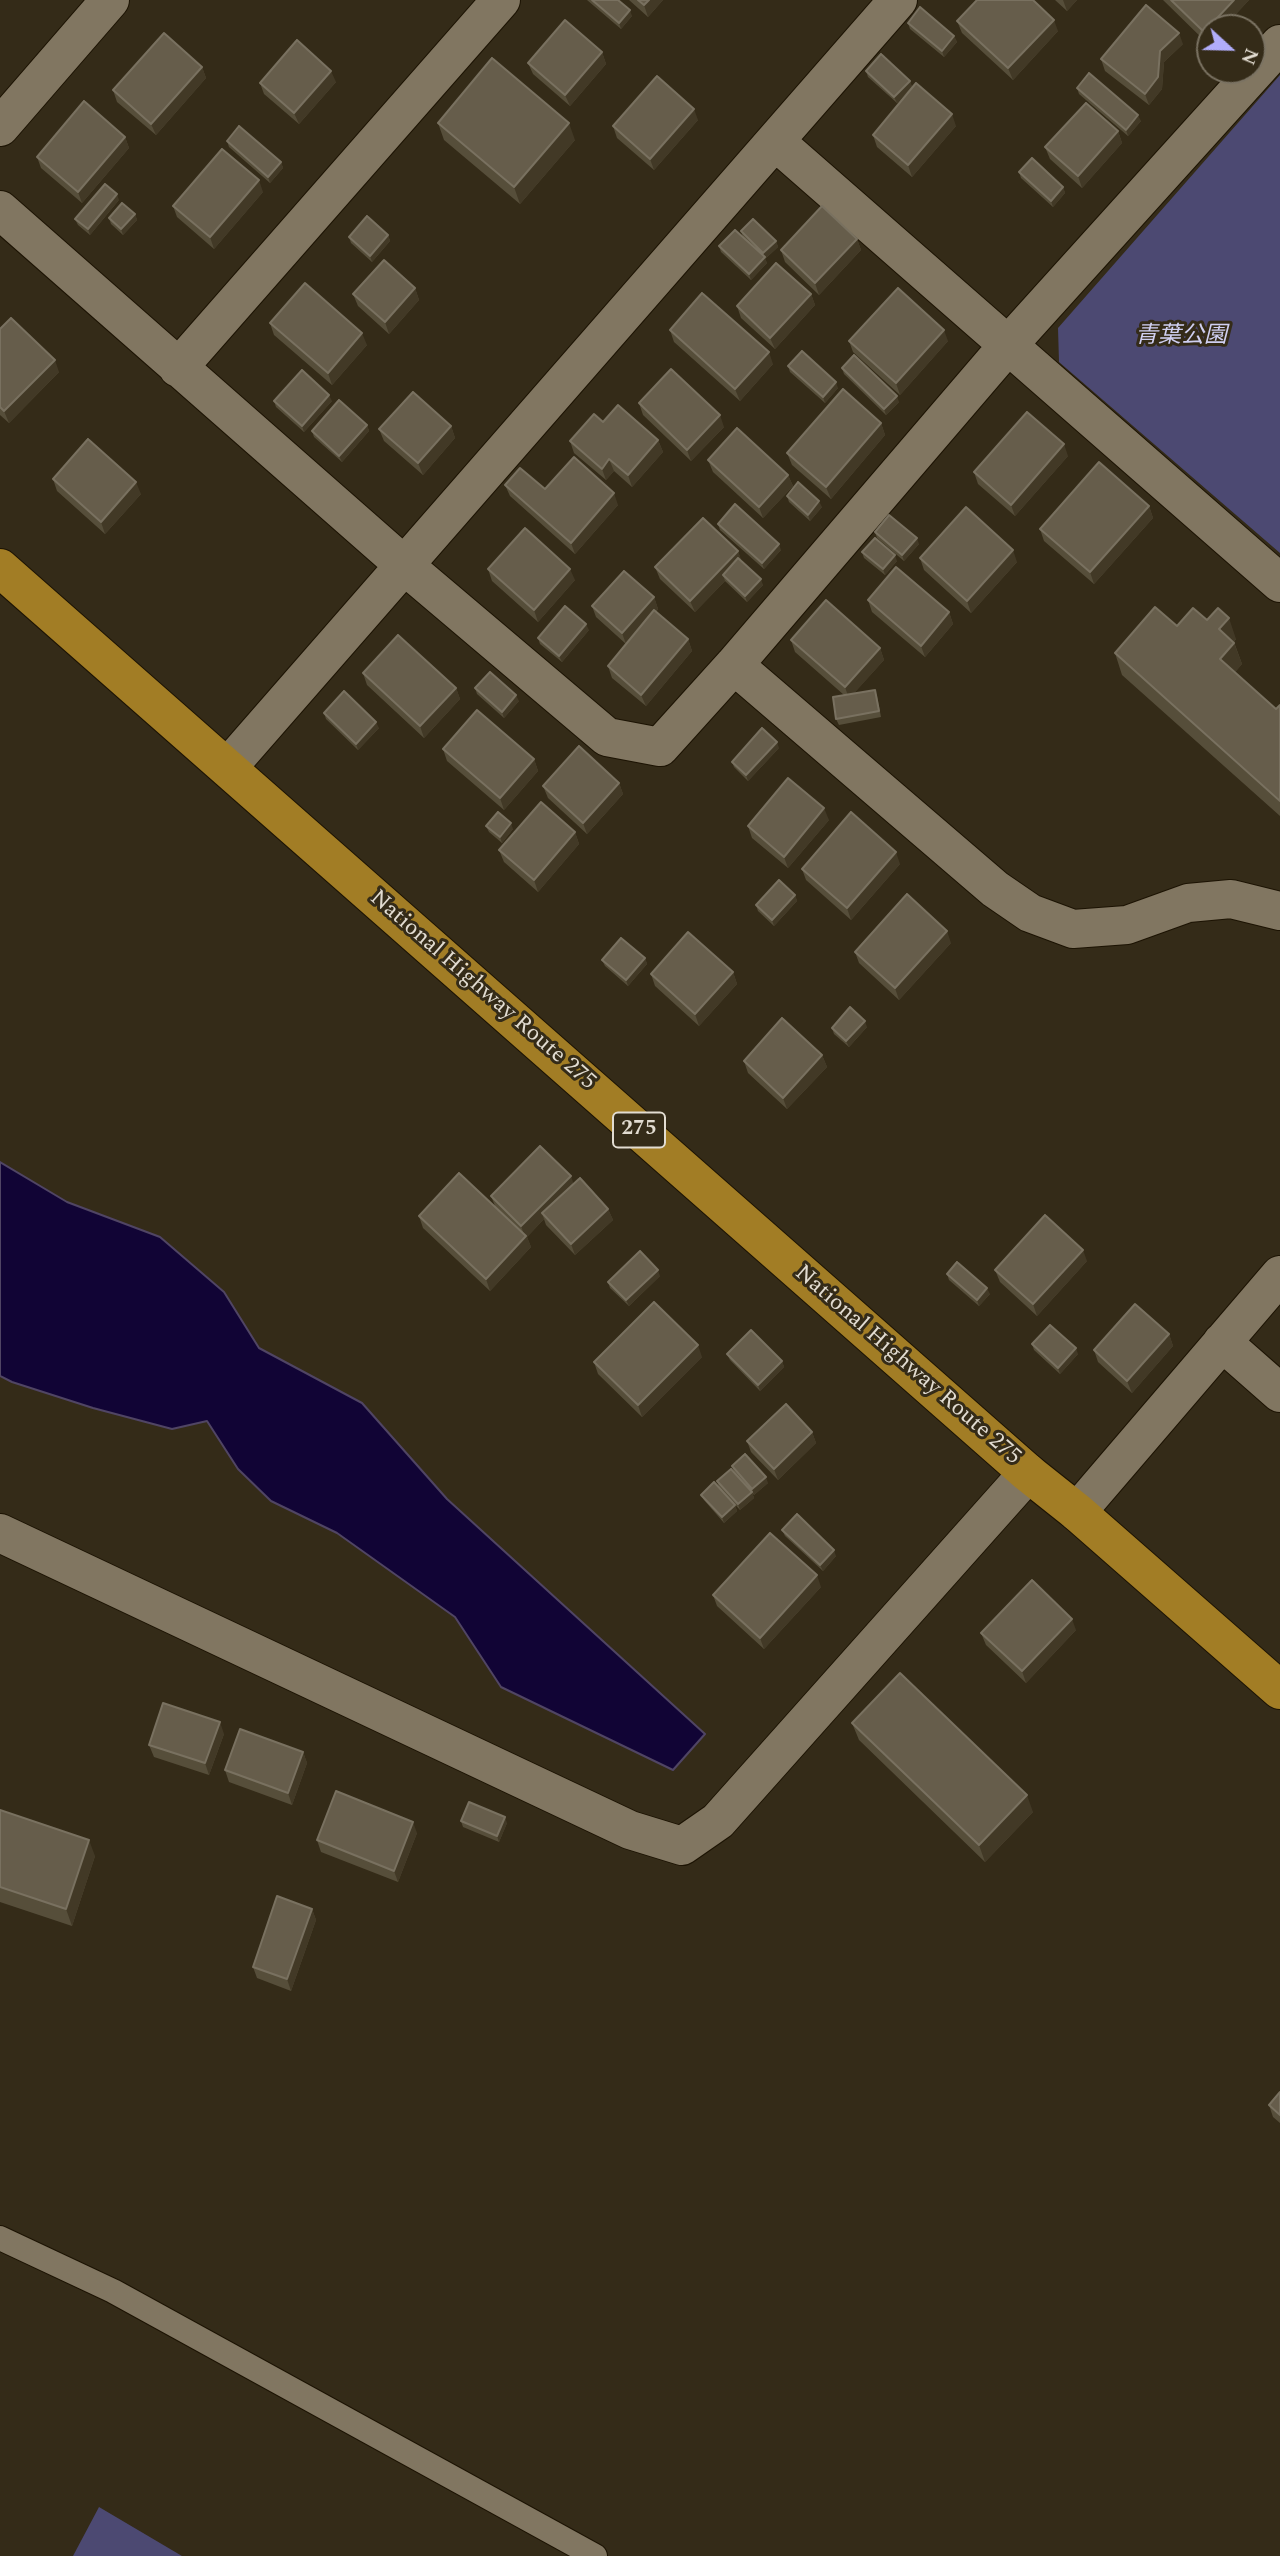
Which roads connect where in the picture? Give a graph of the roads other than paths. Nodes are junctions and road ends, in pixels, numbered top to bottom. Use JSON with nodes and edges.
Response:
{"nodes":[{"id":1,"x":110,"y":0,"type":"edge"},
{"id":2,"x":501,"y":0,"type":"edge"},
{"id":3,"x":898,"y":0,"type":"edge"},
{"id":4,"x":1280,"y":44,"type":"edge"},
{"id":5,"x":0,"y":127,"type":"edge"},
{"id":6,"x":776,"y":142,"type":"junction"},
{"id":7,"x":0,"y":210,"type":"edge"},
{"id":8,"x":1009,"y":344,"type":"junction"},
{"id":9,"x":178,"y":368,"type":"junction"},
{"id":10,"x":405,"y":566,"type":"junction"},
{"id":11,"x":0,"y":568,"type":"edge"},
{"id":12,"x":1280,"y":583,"type":"edge"},
{"id":13,"x":734,"y":665,"type":"junction"},
{"id":14,"x":228,"y":767,"type":"junction"},
{"id":15,"x":1280,"y":911,"type":"edge"},
{"id":16,"x":1280,"y":1275,"type":"edge"},
{"id":17,"x":1222,"y":1342,"type":"junction"},
{"id":18,"x":1280,"y":1393,"type":"edge"},
{"id":19,"x":1028,"y":1473,"type":"junction"},
{"id":20,"x":1077,"y":1512,"type":"junction"},
{"id":21,"x":0,"y":1533,"type":"edge"},
{"id":22,"x":1280,"y":1690,"type":"edge"},
{"id":23,"x":0,"y":2238,"type":"edge"},
{"id":24,"x":595,"y":2556,"type":"edge"}],
"edges":[{"from":1,"to":5,"type":"street"},
{"from":2,"to":9,"type":"street"},
{"from":3,"to":6,"type":"street"},
{"from":4,"to":8,"type":"street"},
{"from":6,"to":8,"type":"street"},
{"from":6,"to":10,"type":"street"},
{"from":7,"to":9,"type":"street"},
{"from":8,"to":12,"type":"street"},
{"from":8,"to":13,"type":"street"},
{"from":9,"to":10,"type":"street"},
{"from":10,"to":13,"type":"street"},
{"from":10,"to":14,"type":"street"},
{"from":11,"to":14,"type":"highway","name":"National Highway Route 275","number":"275"},
{"from":13,"to":15,"type":"street"},
{"from":14,"to":19,"type":"highway","name":"National Highway Route 275","number":"275"},
{"from":16,"to":17,"type":"street"},
{"from":17,"to":18,"type":"street"},
{"from":17,"to":20,"type":"street"},
{"from":19,"to":20,"type":"highway","name":"National Highway Route 275","number":"275"},
{"from":19,"to":21,"type":"street"},
{"from":20,"to":22,"type":"highway","name":"National Highway Route 275","number":"275"},
{"from":23,"to":24,"type":"lane"}]}
